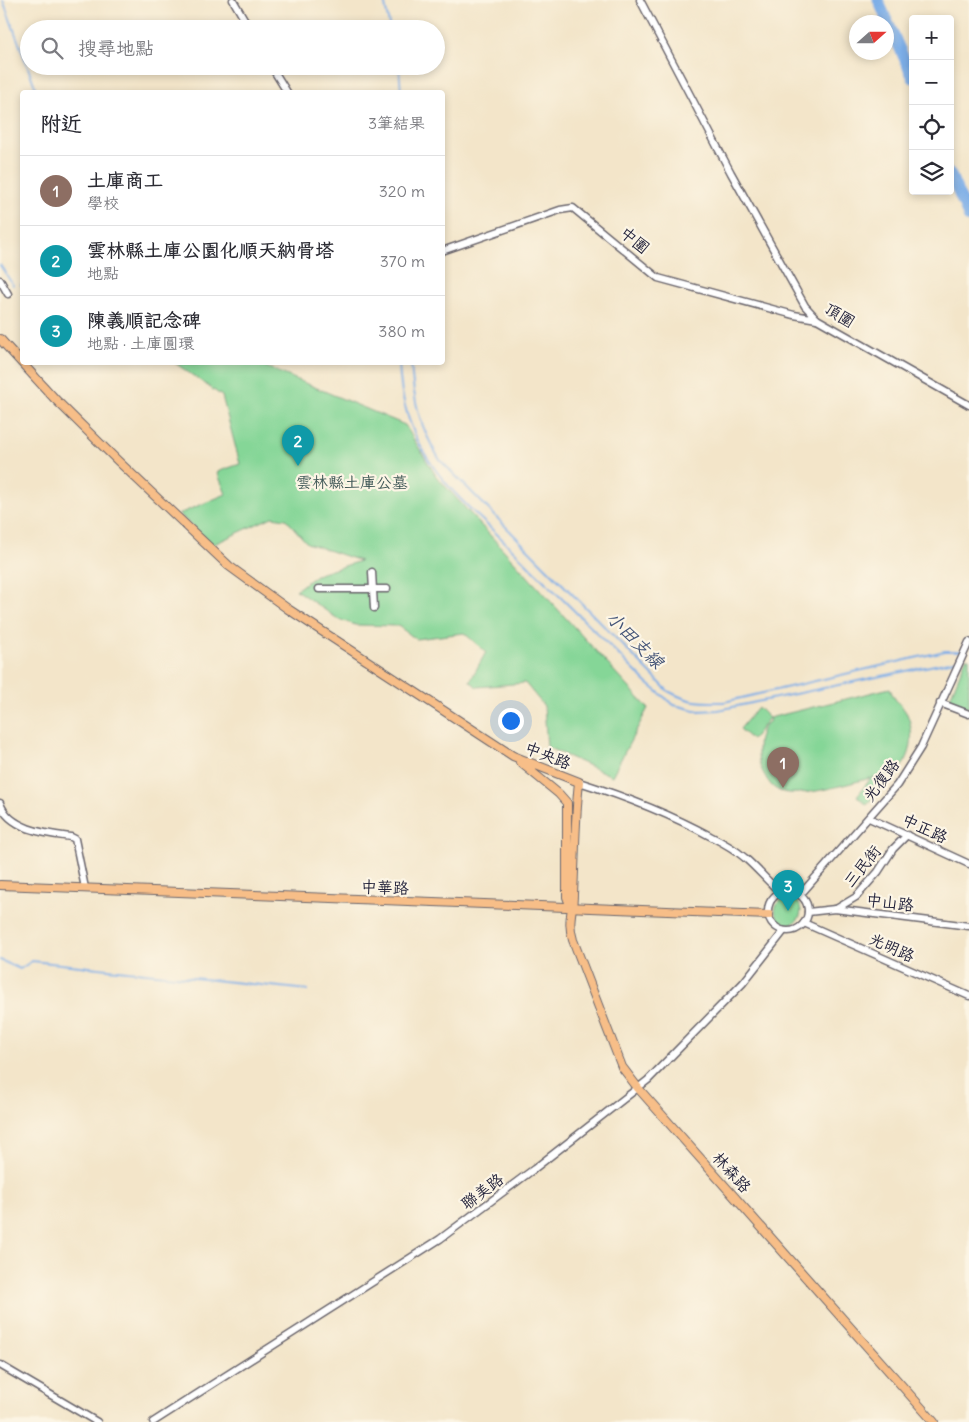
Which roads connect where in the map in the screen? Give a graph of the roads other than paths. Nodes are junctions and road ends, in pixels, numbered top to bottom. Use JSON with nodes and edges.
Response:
{"nodes":[{"id":1,"x":233,"y":0,"type":"edge"},
{"id":2,"x":640,"y":0,"type":"edge"},
{"id":3,"x":245,"y":20,"type":"edge"},
{"id":4,"x":277,"y":75,"type":"edge"},
{"id":5,"x":286,"y":90,"type":"edge"},
{"id":6,"x":445,"y":250,"type":"edge"},
{"id":7,"x":0,"y":280,"type":"edge"},
{"id":8,"x":8,"y":294,"type":"dead end"},
{"id":9,"x":817,"y":319,"type":"junction"},
{"id":10,"x":0,"y":339,"type":"edge"},
{"id":11,"x":20,"y":361,"type":"edge"},
{"id":12,"x":24,"y":365,"type":"edge"},
{"id":13,"x":969,"y":405,"type":"edge"},
{"id":14,"x":372,"y":572,"type":"dead end"},
{"id":15,"x":387,"y":588,"type":"dead end"},
{"id":16,"x":319,"y":589,"type":"dead end"},
{"id":17,"x":373,"y":589,"type":"junction"},
{"id":18,"x":374,"y":608,"type":"dead end"},
{"id":19,"x":969,"y":642,"type":"edge"},
{"id":20,"x":940,"y":703,"type":"junction"},
{"id":21,"x":969,"y":714,"type":"edge"},
{"id":22,"x":513,"y":756,"type":"junction"},
{"id":23,"x":579,"y":782,"type":"junction"},
{"id":24,"x":0,"y":803,"type":"edge"},
{"id":25,"x":869,"y":818,"type":"junction"},
{"id":26,"x":907,"y":835,"type":"junction"},
{"id":27,"x":969,"y":864,"type":"edge"},
{"id":28,"x":0,"y":885,"type":"edge"},
{"id":29,"x":84,"y":888,"type":"junction"},
{"id":30,"x":781,"y":893,"type":"junction"},
{"id":31,"x":800,"y":895,"type":"junction"},
{"id":32,"x":571,"y":908,"type":"junction"},
{"id":33,"x":835,"y":909,"type":"junction"},
{"id":34,"x":808,"y":912,"type":"junction"},
{"id":35,"x":769,"y":915,"type":"junction"},
{"id":36,"x":804,"y":923,"type":"junction"},
{"id":37,"x":969,"y":926,"type":"edge"},
{"id":38,"x":784,"y":930,"type":"junction"},
{"id":39,"x":969,"y":996,"type":"edge"},
{"id":40,"x":638,"y":1088,"type":"junction"},
{"id":41,"x":0,"y":1365,"type":"edge"},
{"id":42,"x":97,"y":1422,"type":"edge"},
{"id":43,"x":153,"y":1422,"type":"edge"},
{"id":44,"x":934,"y":1422,"type":"edge"}],
"edges":[{"from":1,"to":3,"type":"street"},
{"from":2,"to":9,"type":"street","name":"頂圍"},
{"from":4,"to":5,"type":"street"},
{"from":6,"to":9,"type":"street","name":"中圍"},
{"from":7,"to":8,"type":"street"},
{"from":9,"to":13,"type":"street","name":"頂圍"},
{"from":10,"to":11,"type":"main road","name":"中央路"},
{"from":12,"to":22,"type":"main road","name":"中央路"},
{"from":14,"to":17,"type":"street"},
{"from":15,"to":17,"type":"street"},
{"from":16,"to":17,"type":"street"},
{"from":17,"to":18,"type":"street"},
{"from":19,"to":20,"type":"street","name":"光復路"},
{"from":20,"to":21,"type":"street"},
{"from":20,"to":25,"type":"street","name":"光復路"},
{"from":22,"to":23,"type":"main road","name":"中央路"},
{"from":22,"to":32,"type":"main road","name":"林森路"},
{"from":23,"to":30,"type":"street","name":"中央路"},
{"from":23,"to":32,"type":"main road","name":"林森路"},
{"from":24,"to":29,"type":"street"},
{"from":25,"to":26,"type":"street","name":"中正路"},
{"from":25,"to":31,"type":"street","name":"光復路"},
{"from":26,"to":27,"type":"street","name":"中正路"},
{"from":26,"to":33,"type":"street","name":"三民街"},
{"from":28,"to":29,"type":"main road","name":"中華路"},
{"from":29,"to":32,"type":"main road","name":"中華路"},
{"from":30,"to":31,"type":"street"},
{"from":30,"to":35,"type":"street"},
{"from":31,"to":34,"type":"street"},
{"from":32,"to":35,"type":"main road","name":"中華路"},
{"from":32,"to":40,"type":"main road","name":"林森路"},
{"from":33,"to":34,"type":"street","name":"中山路"},
{"from":33,"to":37,"type":"street","name":"中山路"},
{"from":34,"to":36,"type":"street"},
{"from":35,"to":38,"type":"street"},
{"from":36,"to":38,"type":"street"},
{"from":36,"to":39,"type":"street","name":"光明路"},
{"from":38,"to":40,"type":"street","name":"聯美路"},
{"from":40,"to":43,"type":"street","name":"聯美路"},
{"from":40,"to":44,"type":"main road","name":"林森路"},
{"from":41,"to":42,"type":"street"}]}
